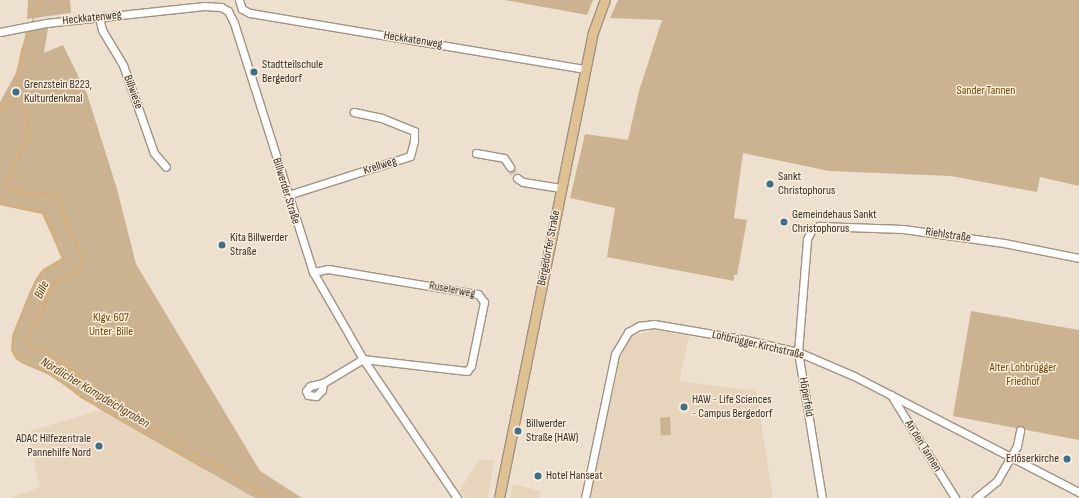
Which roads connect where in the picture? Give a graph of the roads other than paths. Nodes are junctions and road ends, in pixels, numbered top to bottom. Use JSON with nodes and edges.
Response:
{"nodes":[{"id":1,"x":239,"y":0,"type":"edge"},
{"id":2,"x":605,"y":0,"type":"edge"},
{"id":3,"x":230,"y":14,"type":"joint"},
{"id":4,"x":99,"y":17,"type":"junction"},
{"id":5,"x":0,"y":32,"type":"edge"},
{"id":6,"x":585,"y":69,"type":"junction"},
{"id":7,"x":354,"y":112,"type":"dead end"},
{"id":8,"x":476,"y":153,"type":"dead end"},
{"id":9,"x":166,"y":167,"type":"dead end"},
{"id":10,"x":510,"y":167,"type":"tunnel mouth"},
{"id":11,"x":517,"y":178,"type":"tunnel mouth"},
{"id":12,"x":561,"y":188,"type":"junction"},
{"id":13,"x":288,"y":195,"type":"junction"},
{"id":14,"x":816,"y":227,"type":"joint"},
{"id":15,"x":1079,"y":258,"type":"edge"},
{"id":16,"x":314,"y":272,"type":"junction"},
{"id":17,"x":798,"y":352,"type":"junction"},
{"id":18,"x":363,"y":359,"type":"junction"},
{"id":19,"x":323,"y":384,"type":"dead end"},
{"id":20,"x":891,"y":395,"type":"junction"},
{"id":21,"x":1020,"y":430,"type":"dead end"},
{"id":22,"x":1012,"y":457,"type":"junction"},
{"id":23,"x":1079,"y":492,"type":"edge"},
{"id":24,"x":456,"y":498,"type":"edge"},
{"id":25,"x":499,"y":498,"type":"edge"},
{"id":26,"x":585,"y":498,"type":"edge"},
{"id":27,"x":822,"y":498,"type":"edge"},
{"id":28,"x":955,"y":498,"type":"edge"},
{"id":29,"x":976,"y":498,"type":"edge"}],
"edges":[{"from":1,"to":6,"type":"street","name":"Heckkatenweg"},
{"from":2,"to":6,"type":"main road","name":"Bergedorfer Straße"},
{"from":3,"to":4,"type":"street","name":"Heckkatenweg"},
{"from":3,"to":13,"type":"street","name":"Billwerder Straße"},
{"from":4,"to":5,"type":"street","name":"Heckkatenweg"},
{"from":4,"to":9,"type":"street","name":"Billwiese"},
{"from":6,"to":12,"type":"main road","name":"Bergedorfer Straße"},
{"from":7,"to":13,"type":"street","name":"Krellweg"},
{"from":8,"to":10,"type":"street"},
{"from":11,"to":12,"type":"street"},
{"from":12,"to":25,"type":"main road","name":"Bergedorfer Straße"},
{"from":13,"to":16,"type":"street","name":"Billwerder Straße"},
{"from":14,"to":15,"type":"street","name":"Riehlstraße"},
{"from":14,"to":17,"type":"street","name":"Höperfeld"},
{"from":16,"to":18,"type":"street","name":"Billwerder Straße"},
{"from":16,"to":18,"type":"street","name":"Ruselerweg"},
{"from":17,"to":20,"type":"street","name":"Lohbrügger Kirchstraße"},
{"from":17,"to":26,"type":"street","name":"Lohbrügger Kirchstraße"},
{"from":17,"to":27,"type":"street","name":"Höperfeld"},
{"from":18,"to":19,"type":"street"},
{"from":18,"to":24,"type":"street","name":"Billwerder Straße"},
{"from":20,"to":22,"type":"street","name":"Lohbrügger Kirchstraße"},
{"from":20,"to":28,"type":"street","name":"An den Tannen"},
{"from":21,"to":22,"type":"street"},
{"from":22,"to":23,"type":"street","name":"Lohbrügger Kirchstraße"},
{"from":22,"to":29,"type":"street"}]}
